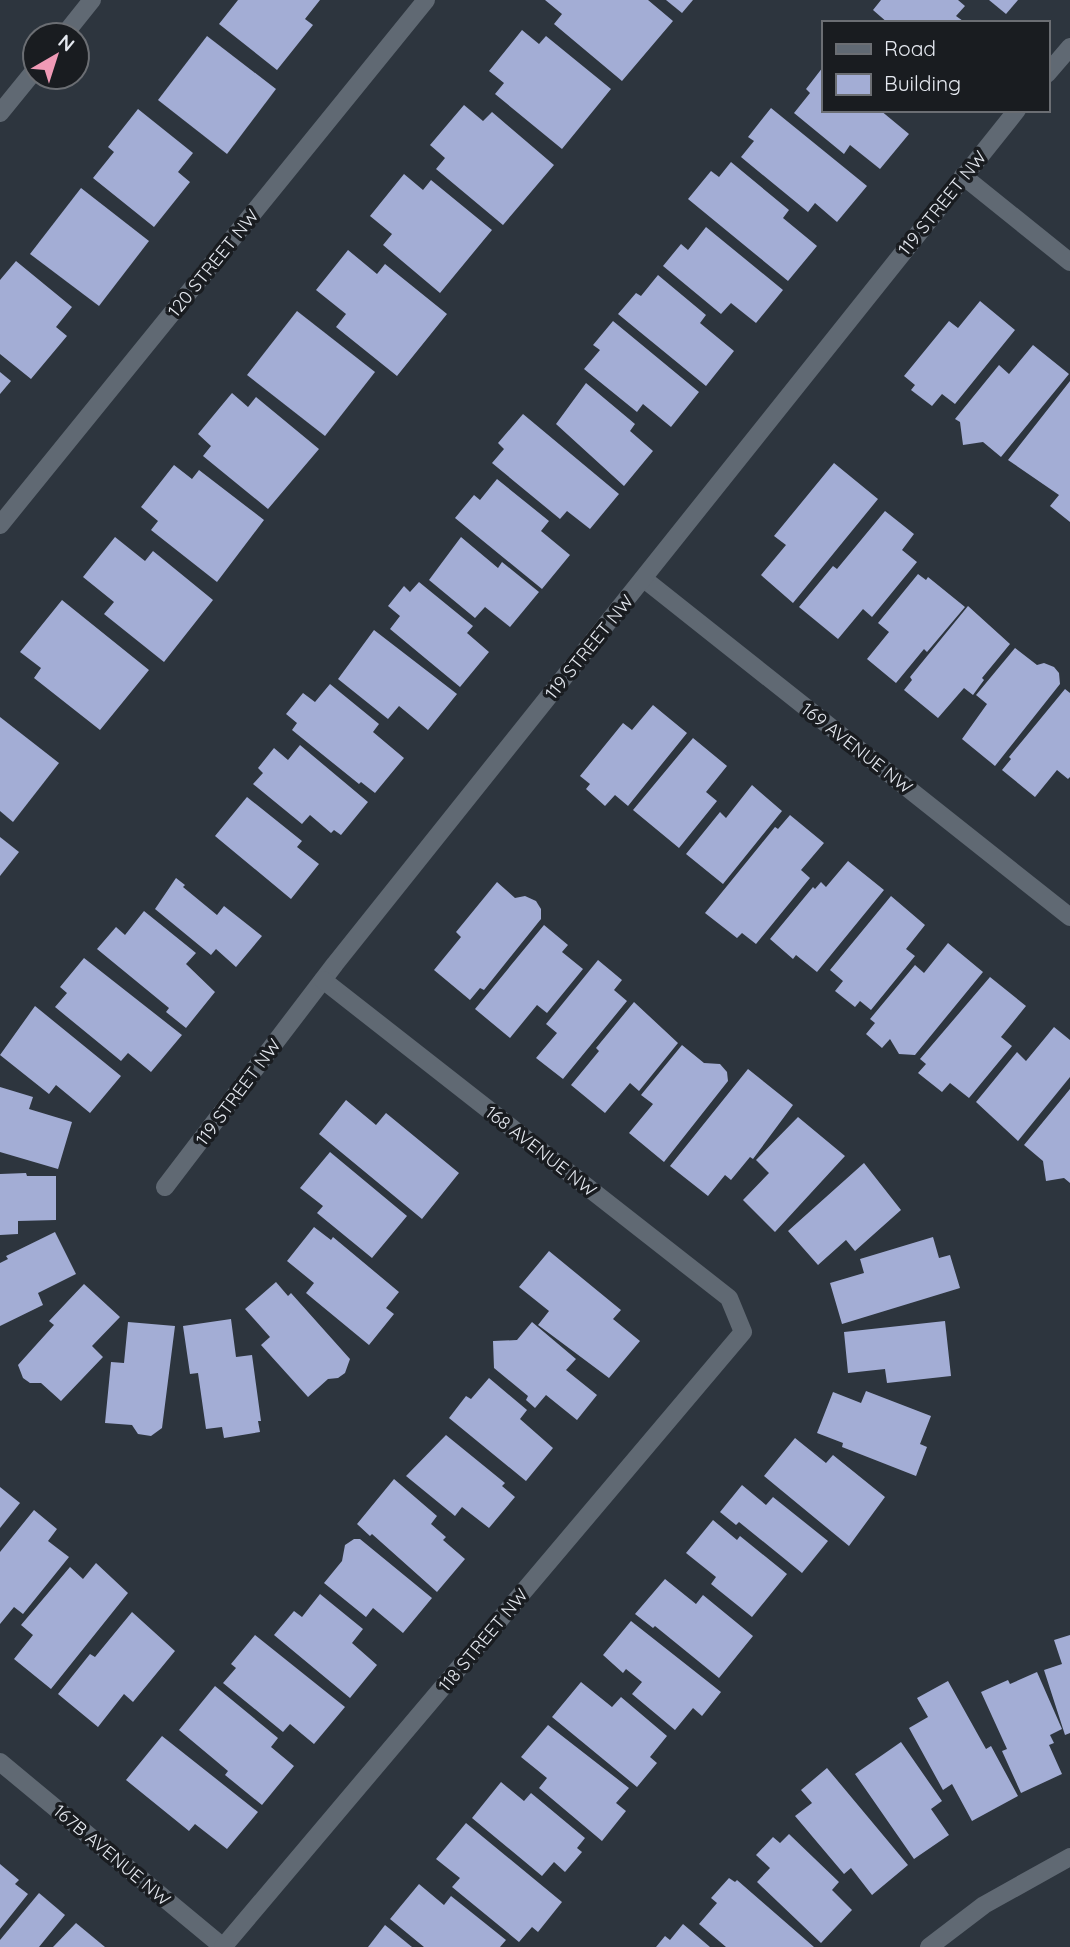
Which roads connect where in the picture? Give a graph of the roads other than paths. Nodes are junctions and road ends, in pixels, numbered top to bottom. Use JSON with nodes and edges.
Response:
{"nodes":[{"id":1,"x":92,"y":0,"type":"edge"},
{"id":2,"x":426,"y":0,"type":"edge"},
{"id":3,"x":75,"y":21,"type":"edge"},
{"id":4,"x":1070,"y":47,"type":"edge"},
{"id":5,"x":1049,"y":72,"type":"edge"},
{"id":6,"x":21,"y":87,"type":"edge"},
{"id":7,"x":1015,"y":112,"type":"edge"},
{"id":8,"x":0,"y":113,"type":"edge"},
{"id":9,"x":962,"y":176,"type":"junction"},
{"id":10,"x":1070,"y":262,"type":"edge"},
{"id":11,"x":0,"y":526,"type":"edge"},
{"id":12,"x":643,"y":579,"type":"junction"},
{"id":13,"x":1070,"y":917,"type":"edge"},
{"id":14,"x":323,"y":980,"type":"junction"},
{"id":15,"x":165,"y":1187,"type":"dead end"},
{"id":16,"x":743,"y":1332,"type":"joint"},
{"id":17,"x":0,"y":1762,"type":"edge"},
{"id":18,"x":1070,"y":1857,"type":"edge"},
{"id":19,"x":223,"y":1947,"type":"edge"},
{"id":20,"x":929,"y":1947,"type":"edge"}],
"edges":[{"from":1,"to":3,"type":"street"},
{"from":2,"to":11,"type":"street","name":"120 STREET NW"},
{"from":4,"to":5,"type":"street"},
{"from":6,"to":8,"type":"street"},
{"from":7,"to":9,"type":"street","name":"119 STREET NW"},
{"from":9,"to":10,"type":"street"},
{"from":9,"to":12,"type":"street","name":"119 STREET NW"},
{"from":12,"to":13,"type":"street","name":"169 AVENUE NW"},
{"from":12,"to":14,"type":"street","name":"119 STREET NW"},
{"from":14,"to":15,"type":"street","name":"119 STREET NW"},
{"from":14,"to":16,"type":"street","name":"168 AVENUE NW"},
{"from":16,"to":19,"type":"street","name":"118 STREET NW"},
{"from":17,"to":19,"type":"street","name":"167B AVENUE NW"},
{"from":18,"to":20,"type":"street"}]}
